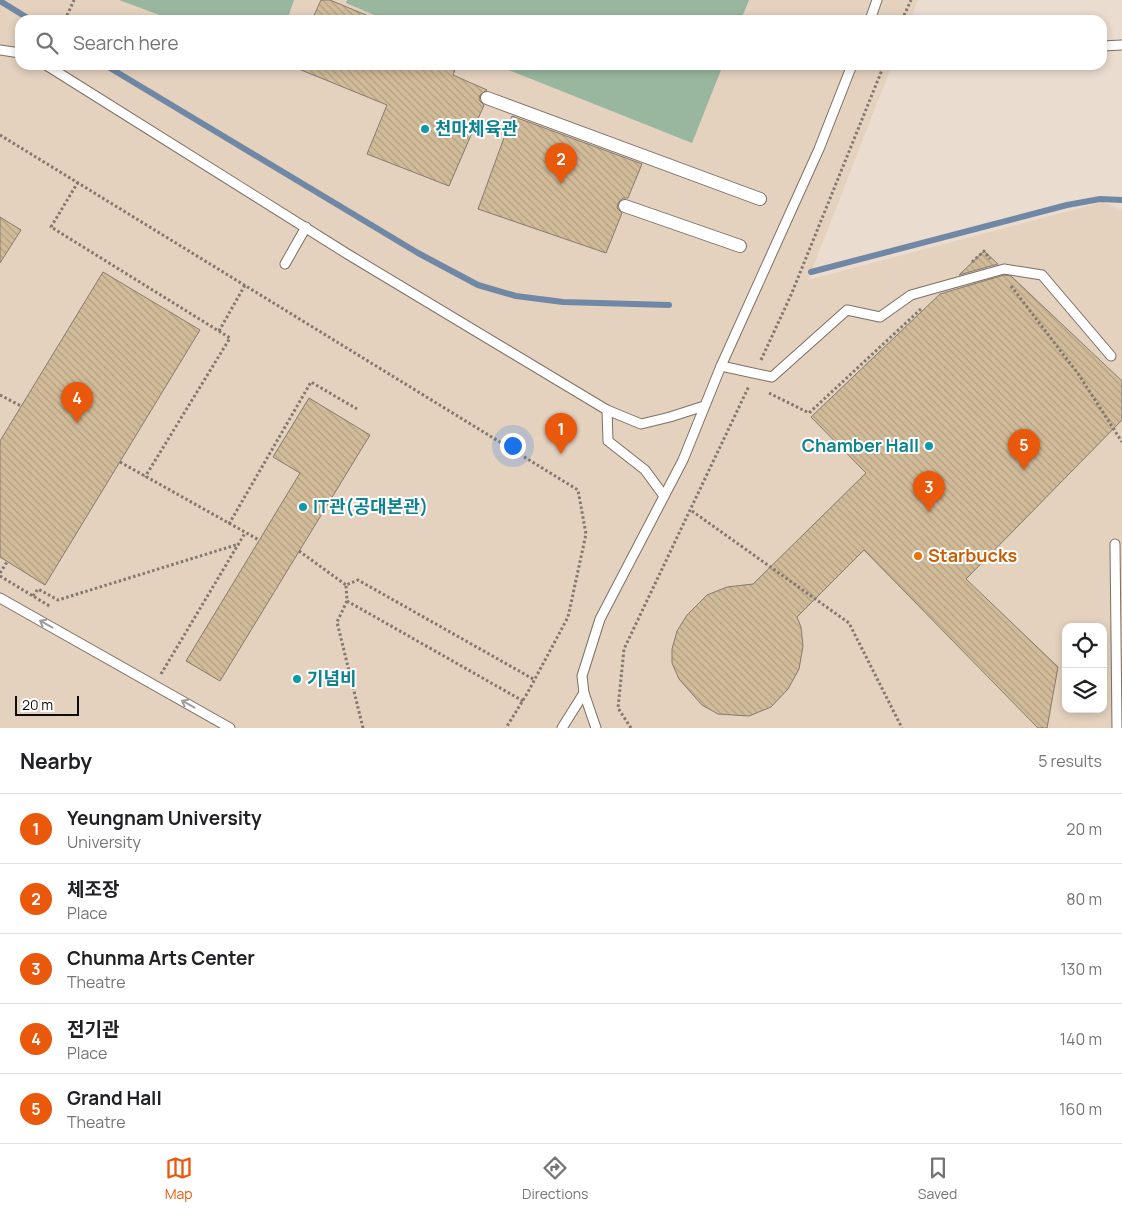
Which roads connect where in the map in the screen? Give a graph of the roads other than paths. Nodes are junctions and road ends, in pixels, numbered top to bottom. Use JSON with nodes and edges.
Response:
{"nodes":[{"id":1,"x":877,"y":0,"type":"edge"},
{"id":2,"x":872,"y":15,"type":"edge"},
{"id":3,"x":1107,"y":46,"type":"edge"},
{"id":4,"x":1122,"y":46,"type":"edge"},
{"id":5,"x":0,"y":50,"type":"edge"},
{"id":6,"x":15,"y":52,"type":"edge"},
{"id":7,"x":54,"y":70,"type":"edge"},
{"id":8,"x":850,"y":70,"type":"edge"},
{"id":9,"x":487,"y":98,"type":"dead end"},
{"id":10,"x":760,"y":199,"type":"dead end"},
{"id":11,"x":625,"y":206,"type":"dead end"},
{"id":12,"x":306,"y":228,"type":"junction"},
{"id":13,"x":740,"y":246,"type":"dead end"},
{"id":14,"x":285,"y":264,"type":"dead end"},
{"id":15,"x":1111,"y":356,"type":"dead end"},
{"id":16,"x":721,"y":366,"type":"junction"},
{"id":17,"x":704,"y":406,"type":"junction"},
{"id":18,"x":607,"y":410,"type":"junction"},
{"id":19,"x":664,"y":496,"type":"junction"},
{"id":20,"x":1115,"y":544,"type":"dead end"},
{"id":21,"x":0,"y":598,"type":"edge"},
{"id":22,"x":584,"y":693,"type":"junction"},
{"id":23,"x":230,"y":728,"type":"edge"},
{"id":24,"x":562,"y":728,"type":"edge"},
{"id":25,"x":596,"y":728,"type":"edge"},
{"id":26,"x":1117,"y":728,"type":"edge"}],
"edges":[{"from":1,"to":2,"type":"lane"},
{"from":3,"to":4,"type":"lane"},
{"from":5,"to":6,"type":"lane"},
{"from":7,"to":12,"type":"lane"},
{"from":8,"to":16,"type":"lane"},
{"from":9,"to":10,"type":"street"},
{"from":11,"to":13,"type":"street"},
{"from":12,"to":14,"type":"lane"},
{"from":12,"to":18,"type":"lane"},
{"from":15,"to":16,"type":"lane"},
{"from":16,"to":17,"type":"lane"},
{"from":17,"to":18,"type":"lane"},
{"from":17,"to":19,"type":"lane"},
{"from":18,"to":19,"type":"lane"},
{"from":19,"to":22,"type":"lane"},
{"from":20,"to":26,"type":"lane"},
{"from":23,"to":21,"type":"lane","one_way":true},
{"from":22,"to":24,"type":"lane"},
{"from":22,"to":25,"type":"lane"}]}
